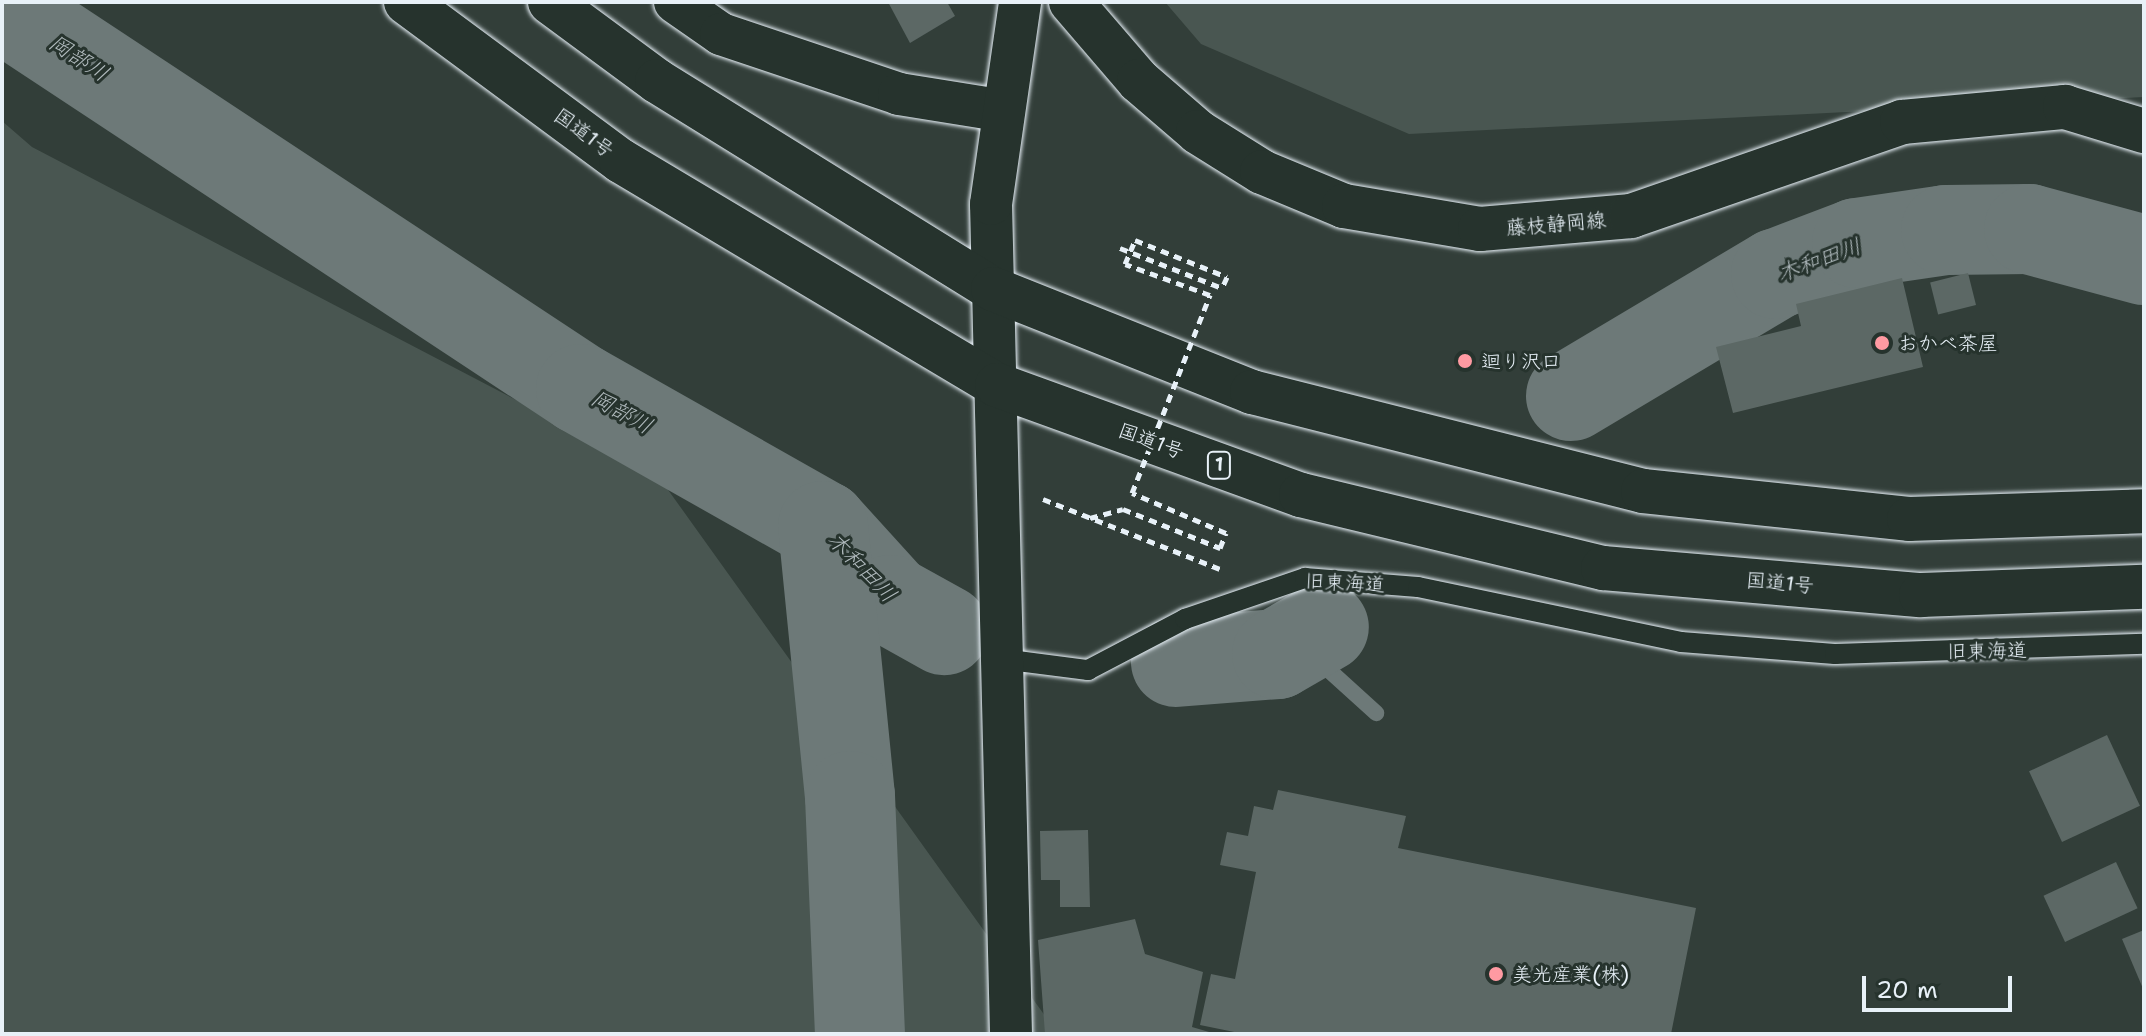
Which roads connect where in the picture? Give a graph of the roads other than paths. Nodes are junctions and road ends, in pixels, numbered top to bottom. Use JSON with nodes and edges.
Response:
{"nodes":[{"id":1,"x":406,"y":2,"type":"edge"},
{"id":2,"x":550,"y":2,"type":"edge"},
{"id":3,"x":579,"y":2,"type":"edge"},
{"id":4,"x":675,"y":2,"type":"edge"},
{"id":5,"x":1020,"y":2,"type":"edge"},
{"id":6,"x":1071,"y":2,"type":"edge"},
{"id":7,"x":657,"y":81,"type":"junction"},
{"id":8,"x":999,"y":110,"type":"junction"},
{"id":9,"x":2144,"y":131,"type":"edge"},
{"id":10,"x":993,"y":289,"type":"junction"},
{"id":11,"x":997,"y":385,"type":"junction"},
{"id":12,"x":2144,"y":511,"type":"edge"},
{"id":13,"x":2144,"y":587,"type":"edge"},
{"id":14,"x":2144,"y":644,"type":"edge"},
{"id":15,"x":1002,"y":659,"type":"junction"},
{"id":16,"x":1011,"y":1034,"type":"edge"}],
"edges":[{"from":1,"to":11,"type":"main road","name":"国道1号","number":"1"},
{"from":2,"to":7,"type":"main road"},
{"from":3,"to":7,"type":"street"},
{"from":4,"to":8,"type":"street"},
{"from":5,"to":8,"type":"street"},
{"from":6,"to":9,"type":"main road","name":"藤枝静岡線"},
{"from":7,"to":10,"type":"main road"},
{"from":8,"to":10,"type":"street"},
{"from":10,"to":11,"type":"street"},
{"from":10,"to":12,"type":"main road"},
{"from":11,"to":13,"type":"main road","name":"国道1号","number":"1"},
{"from":11,"to":15,"type":"street"},
{"from":14,"to":15,"type":"lane","name":"旧東海道"},
{"from":15,"to":16,"type":"street"}]}
